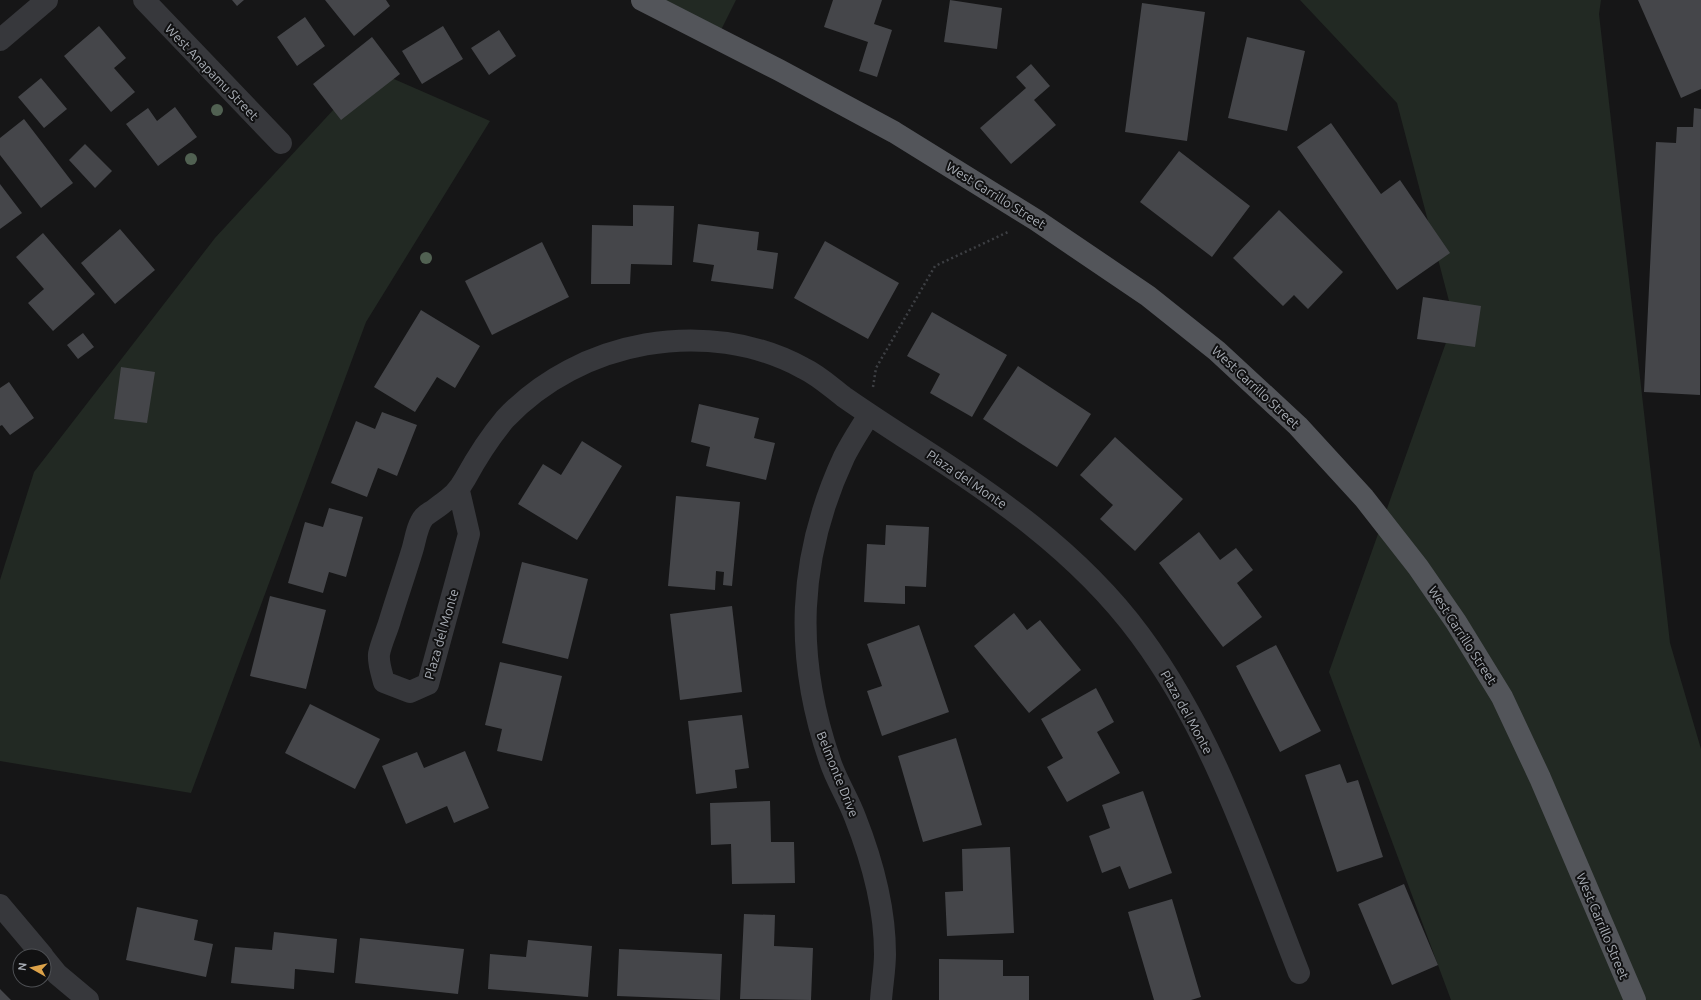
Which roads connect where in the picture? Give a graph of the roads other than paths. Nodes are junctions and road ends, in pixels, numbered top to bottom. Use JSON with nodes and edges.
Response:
{"nodes":[{"id":1,"x":47,"y":0,"type":"edge"},
{"id":2,"x":144,"y":0,"type":"edge"},
{"id":3,"x":642,"y":0,"type":"edge"},
{"id":4,"x":0,"y":40,"type":"edge"},
{"id":5,"x":281,"y":143,"type":"dead end"},
{"id":6,"x":869,"y":415,"type":"junction"},
{"id":7,"x":459,"y":491,"type":"junction"},
{"id":8,"x":0,"y":905,"type":"edge"},
{"id":9,"x":36,"y":948,"type":"edge"},
{"id":10,"x":52,"y":968,"type":"edge"},
{"id":11,"x":1299,"y":973,"type":"dead end"},
{"id":12,"x":88,"y":1000,"type":"edge"},
{"id":13,"x":881,"y":1000,"type":"edge"},
{"id":14,"x":1635,"y":1000,"type":"edge"}],
"edges":[{"from":1,"to":4,"type":"street"},
{"from":2,"to":5,"type":"street","name":"West Anapamu Street"},
{"from":3,"to":14,"type":"main road","name":"West Carrillo Street"},
{"from":6,"to":7,"type":"street","name":"Plaza del Monte"},
{"from":6,"to":11,"type":"street","name":"Plaza del Monte"},
{"from":6,"to":13,"type":"street","name":"Belmonte Drive"},
{"from":7,"to":7,"type":"street","name":"Plaza del Monte"},
{"from":8,"to":9,"type":"street"},
{"from":10,"to":12,"type":"street"}]}
